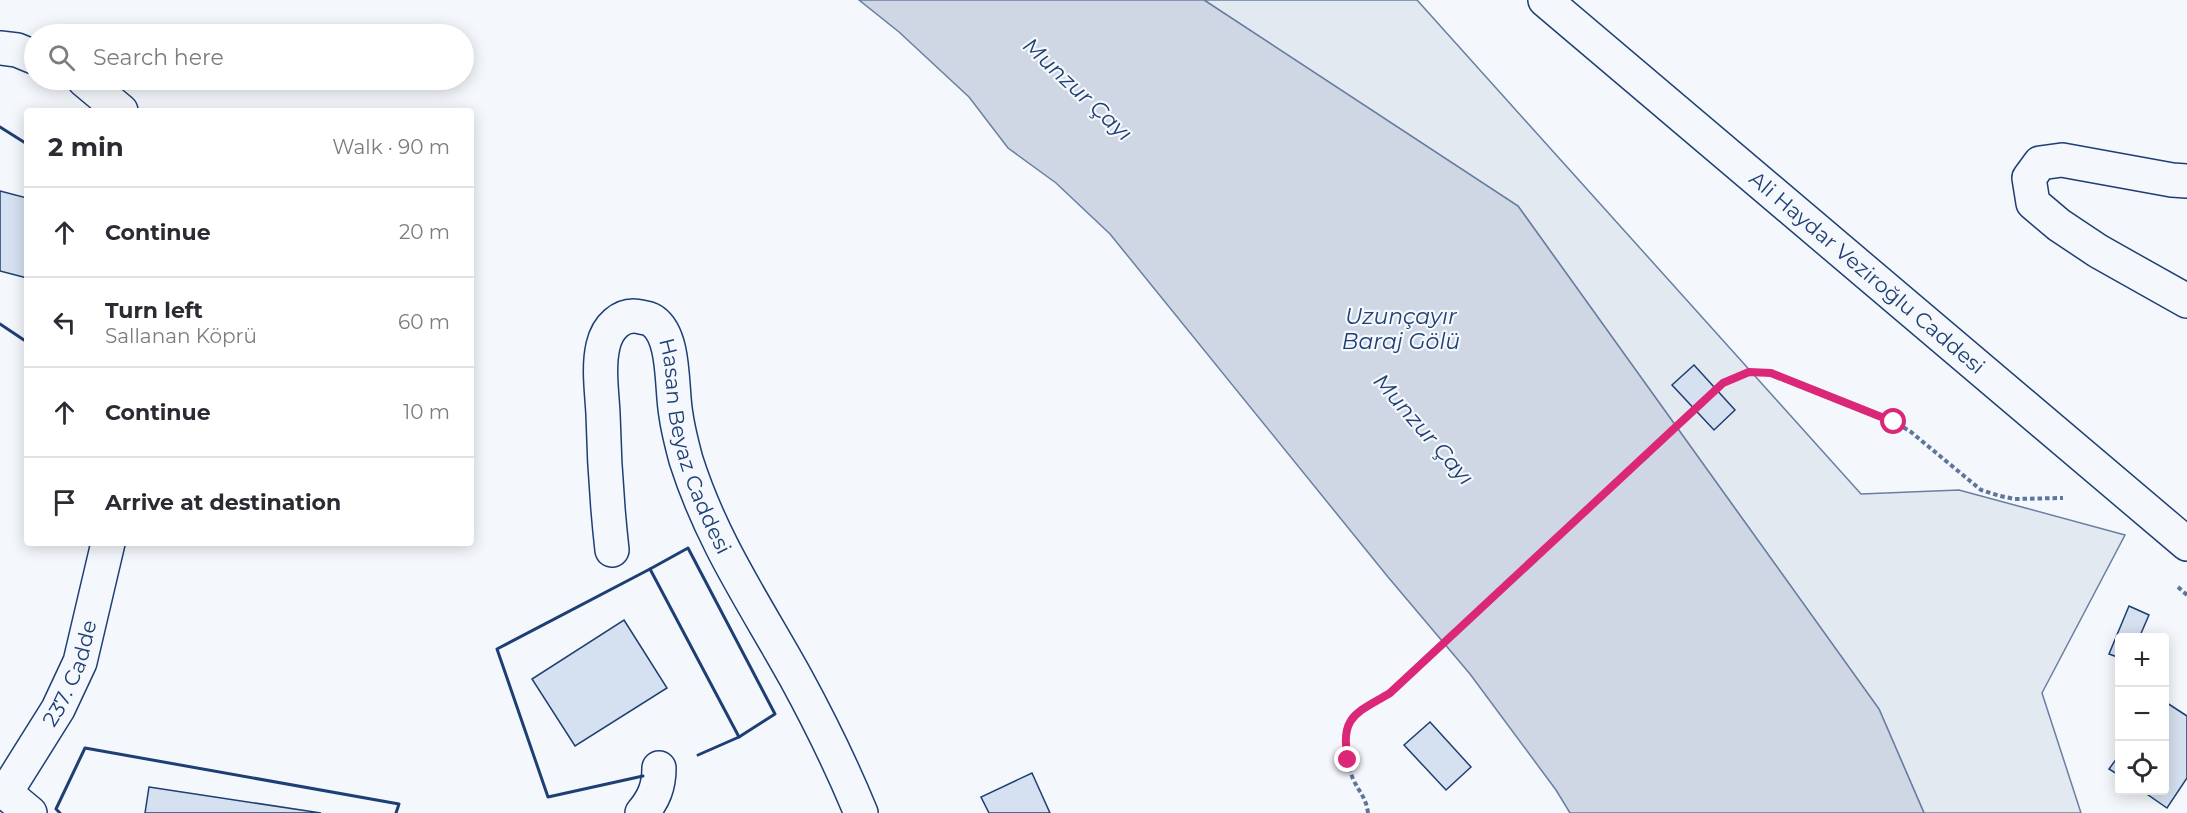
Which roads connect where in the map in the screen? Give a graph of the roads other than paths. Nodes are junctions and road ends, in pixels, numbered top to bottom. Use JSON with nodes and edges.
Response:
{"nodes":[{"id":1,"x":1545,"y":0,"type":"edge"},
{"id":2,"x":0,"y":48,"type":"edge"},
{"id":3,"x":24,"y":53,"type":"edge"},
{"id":4,"x":96,"y":90,"type":"edge"},
{"id":5,"x":117,"y":108,"type":"edge"},
{"id":6,"x":2187,"y":181,"type":"edge"},
{"id":7,"x":2187,"y":301,"type":"edge"},
{"id":8,"x":2187,"y":544,"type":"edge"},
{"id":9,"x":107,"y":546,"type":"edge"},
{"id":10,"x":612,"y":550,"type":"dead end"},
{"id":11,"x":659,"y":768,"type":"dead end"},
{"id":12,"x":12,"y":797,"type":"edge"},
{"id":13,"x":642,"y":813,"type":"edge"},
{"id":14,"x":861,"y":813,"type":"edge"}],
"edges":[{"from":1,"to":8,"type":"street","name":"Ali Haydar Veziroğlu Caddesi"},
{"from":2,"to":3,"type":"street"},
{"from":4,"to":5,"type":"street"},
{"from":6,"to":7,"type":"street"},
{"from":9,"to":12,"type":"street","name":"237. Cadde"},
{"from":10,"to":14,"type":"street","name":"Hasan Beyaz Caddesi"},
{"from":11,"to":13,"type":"street"}]}
